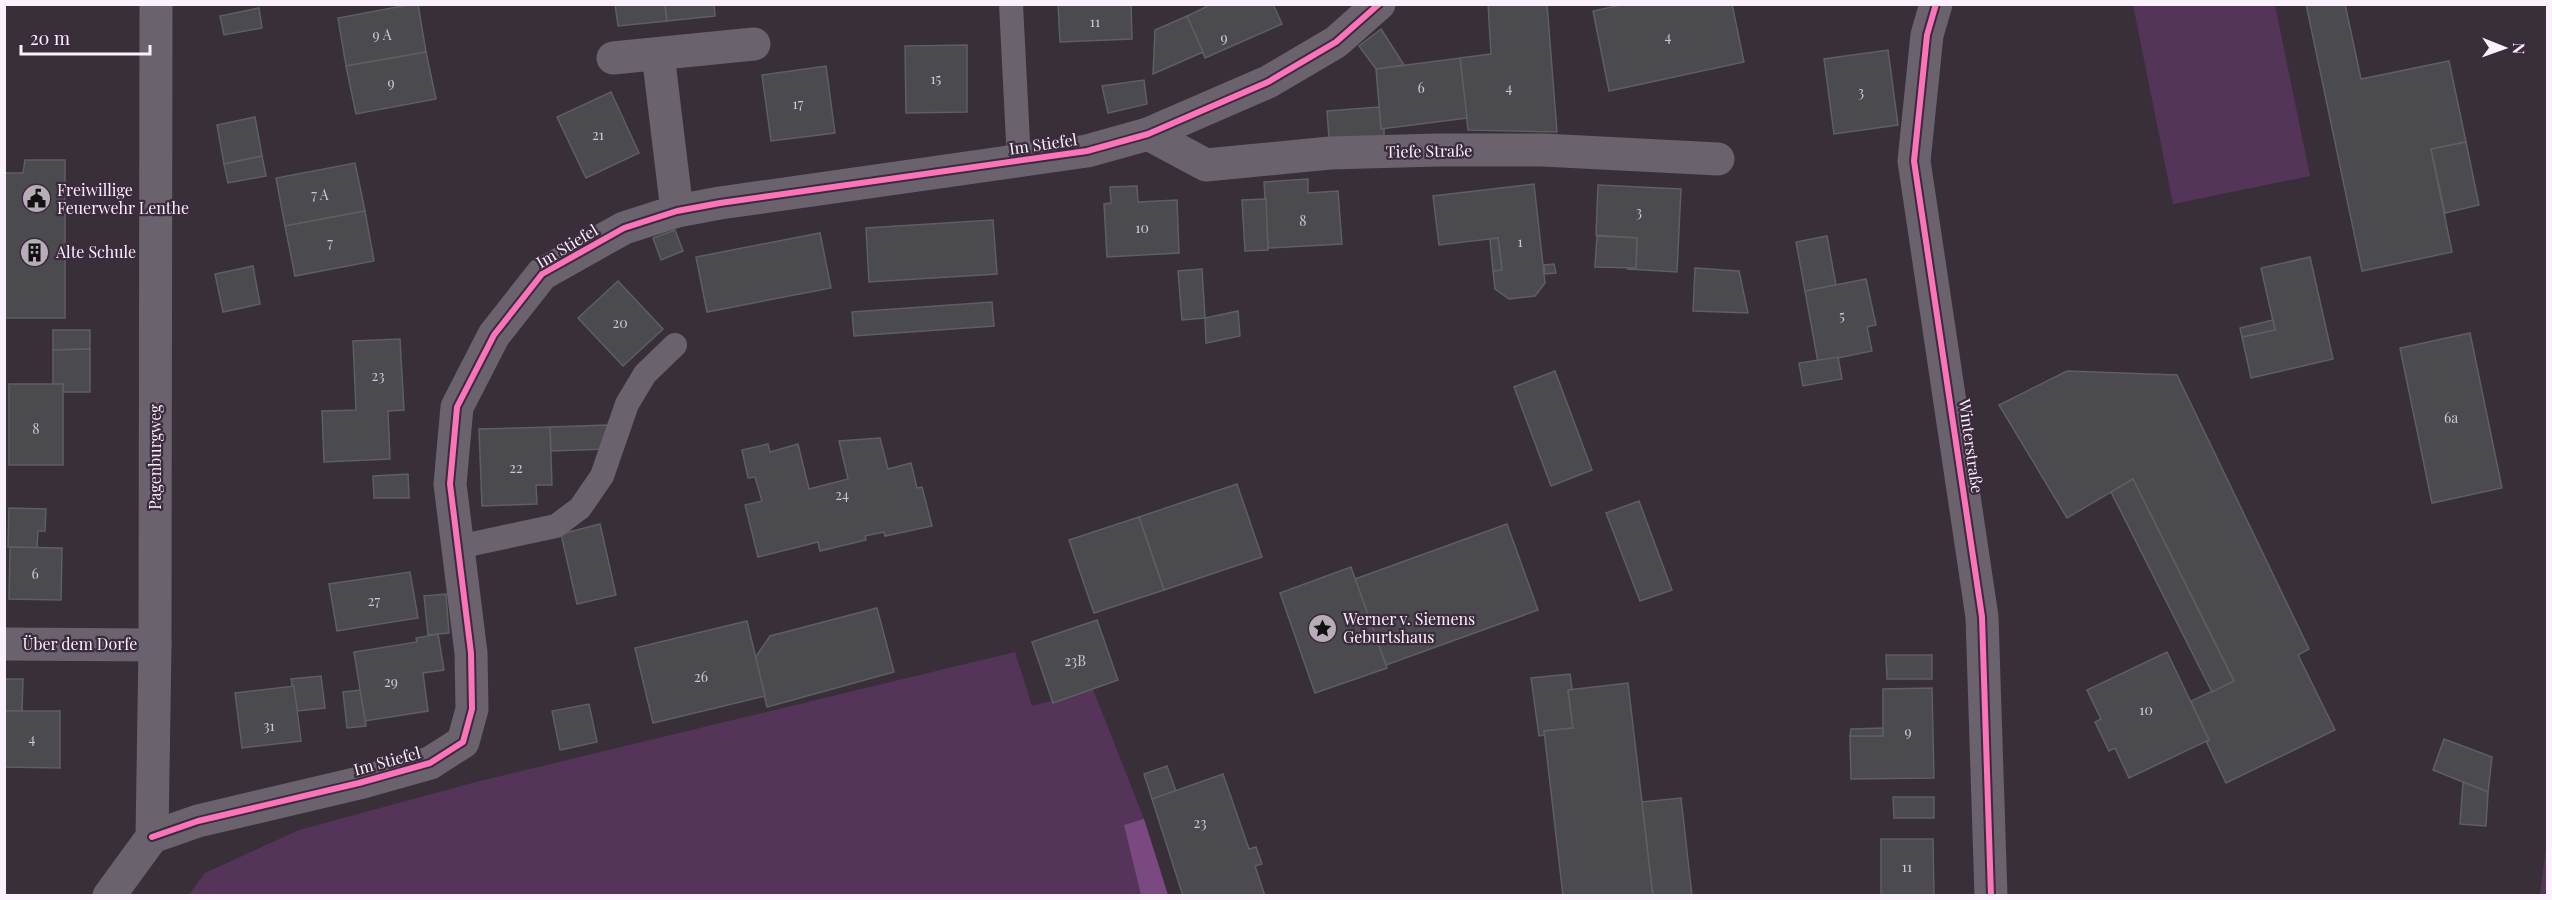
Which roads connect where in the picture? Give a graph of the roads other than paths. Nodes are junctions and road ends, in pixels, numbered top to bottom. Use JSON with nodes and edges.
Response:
{"nodes":[{"id":1,"x":156,"y":4,"type":"edge"},
{"id":2,"x":1011,"y":4,"type":"edge"},
{"id":3,"x":1379,"y":4,"type":"edge"},
{"id":4,"x":1936,"y":4,"type":"edge"},
{"id":5,"x":754,"y":44,"type":"dead end"},
{"id":6,"x":658,"y":54,"type":"junction"},
{"id":7,"x":613,"y":58,"type":"dead end"},
{"id":8,"x":1148,"y":134,"type":"junction"},
{"id":9,"x":1718,"y":159,"type":"dead end"},
{"id":10,"x":1019,"y":161,"type":"junction"},
{"id":11,"x":677,"y":211,"type":"junction"},
{"id":12,"x":675,"y":345,"type":"dead end"},
{"id":13,"x":458,"y":547,"type":"junction"},
{"id":14,"x":4,"y":644,"type":"edge"},
{"id":15,"x":155,"y":645,"type":"junction"},
{"id":16,"x":152,"y":837,"type":"junction"},
{"id":17,"x":109,"y":896,"type":"edge"},
{"id":18,"x":1991,"y":896,"type":"edge"}],
"edges":[{"from":1,"to":15,"type":"street","name":"Pagenburgweg"},
{"from":2,"to":10,"type":"lane"},
{"from":3,"to":8,"type":"street","name":"Im Stiefel"},
{"from":4,"to":18,"type":"street","name":"Winterstraße"},
{"from":5,"to":6,"type":"street"},
{"from":6,"to":7,"type":"street"},
{"from":6,"to":11,"type":"street"},
{"from":8,"to":9,"type":"street","name":"Tiefe Straße"},
{"from":8,"to":10,"type":"street","name":"Im Stiefel"},
{"from":10,"to":11,"type":"street","name":"Im Stiefel"},
{"from":11,"to":13,"type":"street","name":"Im Stiefel"},
{"from":12,"to":13,"type":"lane"},
{"from":13,"to":16,"type":"street","name":"Im Stiefel"},
{"from":14,"to":15,"type":"street","name":"Über dem Dorfe"},
{"from":15,"to":16,"type":"street","name":"Pagenburgweg"},
{"from":16,"to":17,"type":"street"}]}
